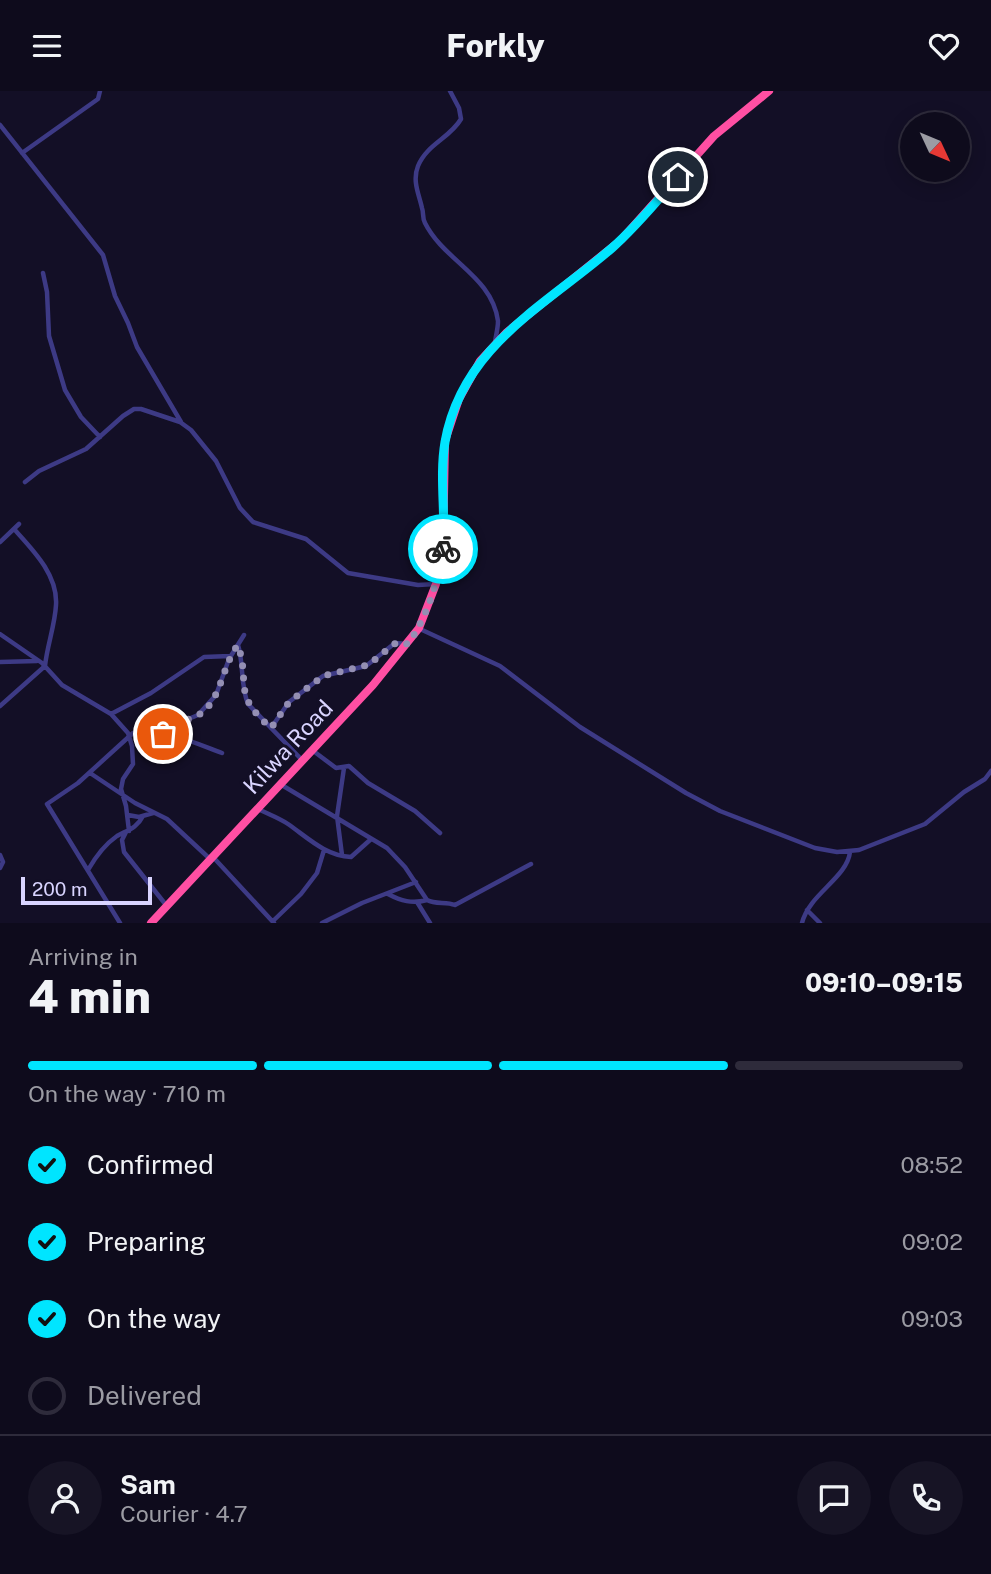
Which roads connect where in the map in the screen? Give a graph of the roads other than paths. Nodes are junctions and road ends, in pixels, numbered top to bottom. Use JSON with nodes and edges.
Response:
{"nodes":[{"id":1,"x":100,"y":91,"type":"edge"},
{"id":2,"x":450,"y":91,"type":"edge"},
{"id":3,"x":769,"y":91,"type":"edge"},
{"id":4,"x":0,"y":125,"type":"edge"},
{"id":5,"x":22,"y":153,"type":"junction"},
{"id":6,"x":43,"y":273,"type":"dead end"},
{"id":7,"x":495,"y":343,"type":"junction"},
{"id":8,"x":182,"y":422,"type":"junction"},
{"id":9,"x":100,"y":437,"type":"junction"},
{"id":10,"x":25,"y":482,"type":"dead end"},
{"id":11,"x":0,"y":542,"type":"edge"},
{"id":12,"x":436,"y":584,"type":"junction"},
{"id":13,"x":419,"y":628,"type":"junction"},
{"id":14,"x":244,"y":635,"type":"dead end"},
{"id":15,"x":1,"y":637,"type":"edge"},
{"id":16,"x":408,"y":644,"type":"junction"},
{"id":17,"x":238,"y":645,"type":"junction"},
{"id":18,"x":230,"y":656,"type":"junction"},
{"id":19,"x":37,"y":660,"type":"junction"},
{"id":20,"x":0,"y":662,"type":"edge"},
{"id":21,"x":45,"y":666,"type":"junction"},
{"id":22,"x":0,"y":706,"type":"edge"},
{"id":23,"x":111,"y":714,"type":"junction"},
{"id":24,"x":271,"y":728,"type":"junction"},
{"id":25,"x":128,"y":735,"type":"junction"},
{"id":26,"x":178,"y":738,"type":"junction"},
{"id":27,"x":312,"y":749,"type":"junction"},
{"id":28,"x":222,"y":753,"type":"dead end"},
{"id":29,"x":302,"y":760,"type":"junction"},
{"id":30,"x":344,"y":768,"type":"junction"},
{"id":31,"x":991,"y":771,"type":"edge"},
{"id":32,"x":90,"y":773,"type":"junction"},
{"id":33,"x":988,"y":780,"type":"edge"},
{"id":34,"x":279,"y":784,"type":"junction"},
{"id":35,"x":121,"y":793,"type":"junction"},
{"id":36,"x":257,"y":808,"type":"junction"},
{"id":37,"x":154,"y":813,"type":"junction"},
{"id":38,"x":127,"y":815,"type":"junction"},
{"id":39,"x":143,"y":816,"type":"junction"},
{"id":40,"x":337,"y":816,"type":"junction"},
{"id":41,"x":127,"y":831,"type":"junction"},
{"id":42,"x":440,"y":833,"type":"dead end"},
{"id":43,"x":370,"y":840,"type":"junction"},
{"id":44,"x":324,"y":850,"type":"junction"},
{"id":45,"x":850,"y":852,"type":"junction"},
{"id":46,"x":0,"y":855,"type":"edge"},
{"id":47,"x":342,"y":855,"type":"junction"},
{"id":48,"x":211,"y":857,"type":"junction"},
{"id":49,"x":531,"y":864,"type":"dead end"},
{"id":50,"x":0,"y":869,"type":"edge"},
{"id":51,"x":88,"y":870,"type":"junction"},
{"id":52,"x":416,"y":882,"type":"junction"},
{"id":53,"x":387,"y":894,"type":"junction"},
{"id":54,"x":427,"y":900,"type":"junction"},
{"id":55,"x":416,"y":902,"type":"junction"},
{"id":56,"x":166,"y":905,"type":"junction"},
{"id":57,"x":807,"y":910,"type":"junction"},
{"id":58,"x":273,"y":922,"type":"edge"},
{"id":59,"x":120,"y":923,"type":"edge"},
{"id":60,"x":151,"y":923,"type":"edge"},
{"id":61,"x":323,"y":923,"type":"edge"},
{"id":62,"x":430,"y":923,"type":"edge"},
{"id":63,"x":802,"y":923,"type":"edge"},
{"id":64,"x":820,"y":923,"type":"edge"}],
"edges":[{"from":1,"to":5,"type":"street"},
{"from":2,"to":7,"type":"street"},
{"from":3,"to":7,"type":"highway","name":"Kilwa Road"},
{"from":4,"to":5,"type":"street"},
{"from":5,"to":8,"type":"street"},
{"from":6,"to":9,"type":"street"},
{"from":7,"to":12,"type":"highway","name":"Kilwa Road"},
{"from":8,"to":9,"type":"street"},
{"from":8,"to":12,"type":"street"},
{"from":9,"to":10,"type":"street"},
{"from":11,"to":21,"type":"street"},
{"from":12,"to":13,"type":"highway","name":"Kilwa Road"},
{"from":13,"to":16,"type":"highway","name":"Kilwa Road"},
{"from":13,"to":45,"type":"street"},
{"from":14,"to":17,"type":"street"},
{"from":15,"to":19,"type":"street"},
{"from":16,"to":24,"type":"street"},
{"from":16,"to":27,"type":"highway","name":"Kilwa Road"},
{"from":17,"to":18,"type":"street"},
{"from":17,"to":24,"type":"street"},
{"from":18,"to":23,"type":"street"},
{"from":18,"to":26,"type":"street"},
{"from":19,"to":20,"type":"street"},
{"from":19,"to":21,"type":"street"},
{"from":21,"to":22,"type":"street"},
{"from":21,"to":23,"type":"street"},
{"from":23,"to":25,"type":"street"},
{"from":24,"to":29,"type":"street"},
{"from":25,"to":26,"type":"street"},
{"from":25,"to":32,"type":"street"},
{"from":25,"to":35,"type":"street"},
{"from":26,"to":28,"type":"street"},
{"from":27,"to":29,"type":"highway","name":"Kilwa Road"},
{"from":27,"to":30,"type":"street"},
{"from":29,"to":34,"type":"highway","name":"Kilwa Road"},
{"from":30,"to":40,"type":"street"},
{"from":30,"to":42,"type":"street"},
{"from":31,"to":33,"type":"street"},
{"from":32,"to":35,"type":"street"},
{"from":32,"to":51,"type":"street"},
{"from":33,"to":45,"type":"street"},
{"from":34,"to":36,"type":"highway","name":"Kilwa Road"},
{"from":34,"to":40,"type":"street"},
{"from":35,"to":37,"type":"street"},
{"from":35,"to":38,"type":"street"},
{"from":36,"to":44,"type":"street"},
{"from":36,"to":48,"type":"highway","name":"Kilwa Road"},
{"from":37,"to":39,"type":"street"},
{"from":37,"to":48,"type":"street"},
{"from":38,"to":39,"type":"street"},
{"from":38,"to":41,"type":"street"},
{"from":39,"to":41,"type":"street"},
{"from":40,"to":43,"type":"street"},
{"from":40,"to":47,"type":"street"},
{"from":41,"to":51,"type":"street"},
{"from":41,"to":56,"type":"street"},
{"from":43,"to":47,"type":"street"},
{"from":43,"to":52,"type":"street"},
{"from":44,"to":47,"type":"street"},
{"from":44,"to":58,"type":"street"},
{"from":45,"to":57,"type":"street"},
{"from":46,"to":50,"type":"street"},
{"from":48,"to":56,"type":"highway","name":"Kilwa Road"},
{"from":48,"to":58,"type":"street"},
{"from":49,"to":54,"type":"street"},
{"from":51,"to":59,"type":"street"},
{"from":52,"to":53,"type":"street"},
{"from":52,"to":54,"type":"street"},
{"from":53,"to":55,"type":"street"},
{"from":53,"to":61,"type":"street"},
{"from":54,"to":55,"type":"street"},
{"from":55,"to":62,"type":"street"},
{"from":56,"to":60,"type":"highway","name":"Kilwa Road"},
{"from":57,"to":63,"type":"street"},
{"from":57,"to":64,"type":"street"}]}
